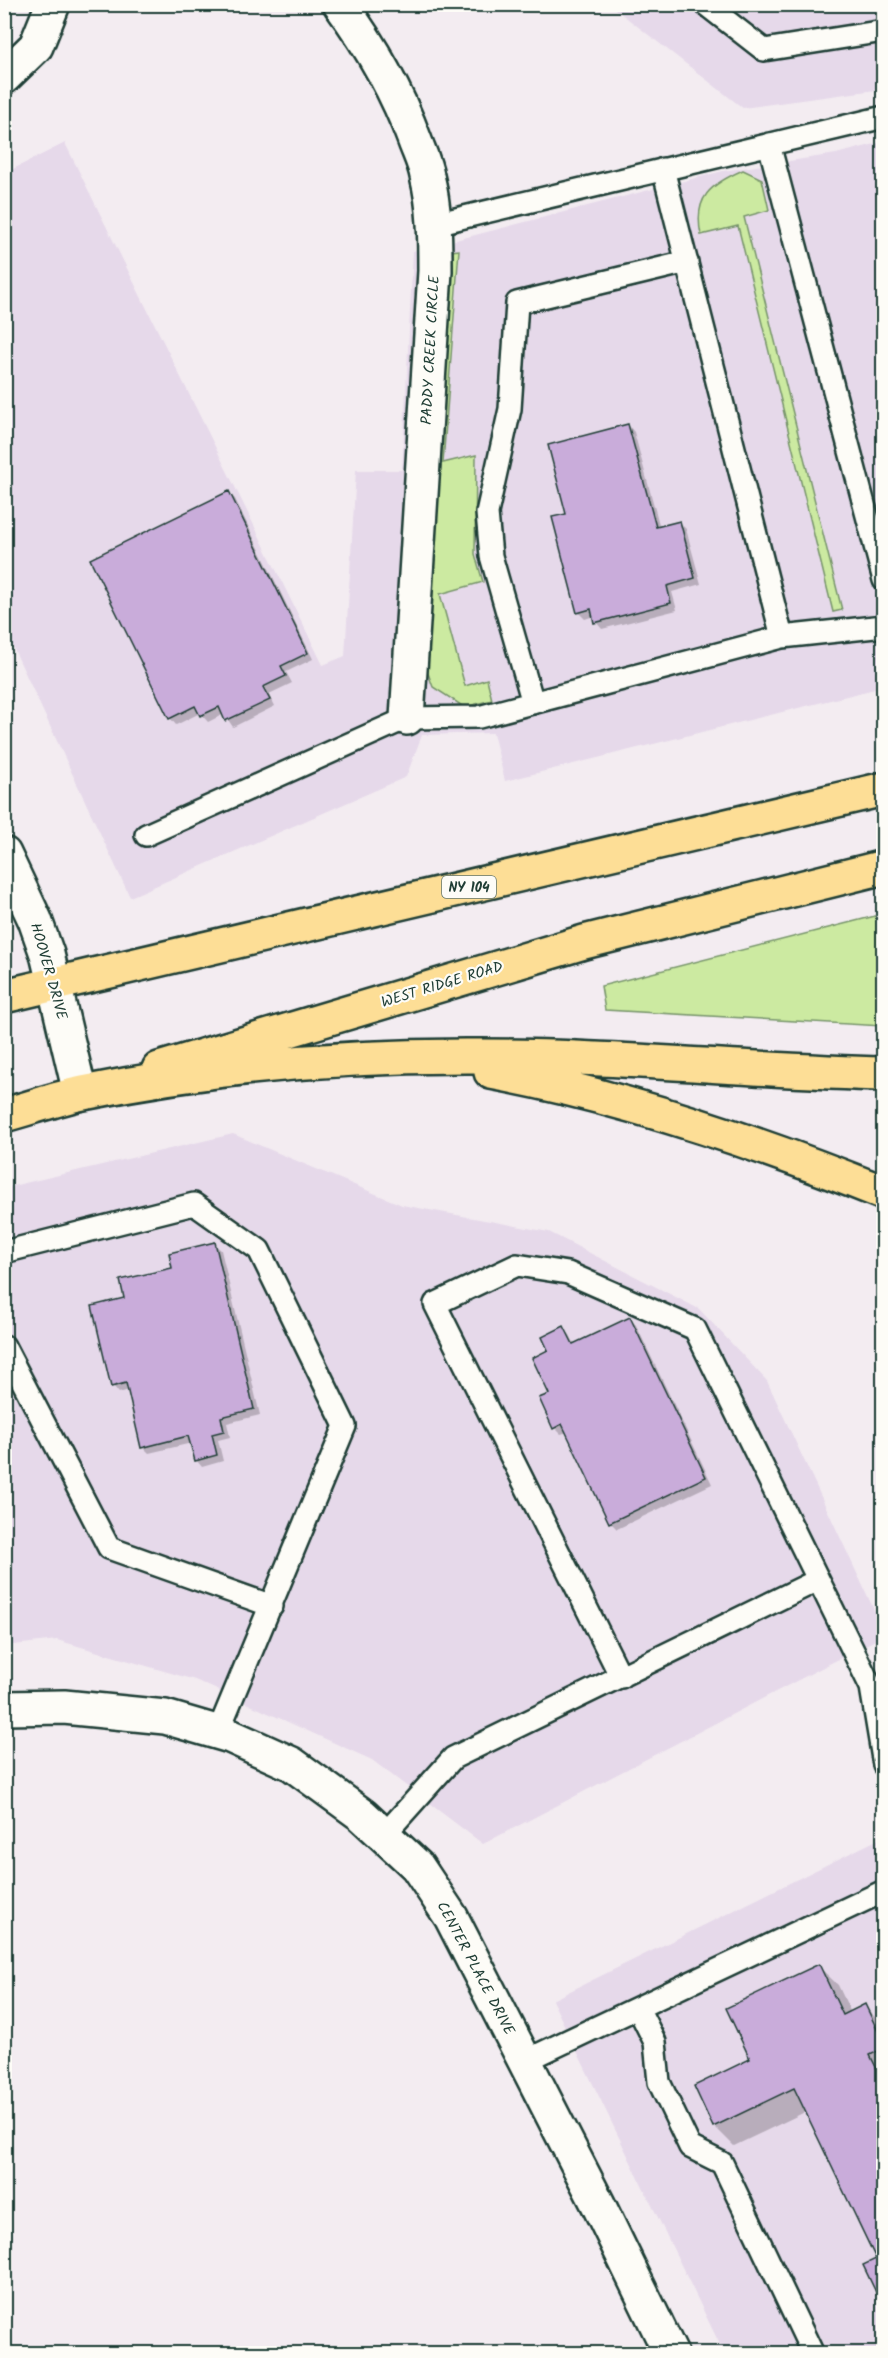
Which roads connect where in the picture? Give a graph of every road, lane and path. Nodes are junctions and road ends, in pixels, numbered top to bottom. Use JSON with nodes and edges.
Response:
{"nodes":[{"id":1,"x":53,"y":4,"type":"edge"},
{"id":2,"x":340,"y":4,"type":"edge"},
{"id":3,"x":705,"y":4,"type":"edge"},
{"id":4,"x":884,"y":31,"type":"edge"},
{"id":5,"x":4,"y":77,"type":"edge"},
{"id":6,"x":884,"y":117,"type":"edge"},
{"id":7,"x":768,"y":144,"type":"junction"},
{"id":8,"x":663,"y":169,"type":"junction"},
{"id":9,"x":435,"y":224,"type":"junction"},
{"id":10,"x":687,"y":262,"type":"junction"},
{"id":11,"x":884,"y":580,"type":"edge"},
{"id":12,"x":884,"y":626,"type":"edge"},
{"id":13,"x":782,"y":637,"type":"junction"},
{"id":14,"x":533,"y":703,"type":"junction"},
{"id":15,"x":407,"y":718,"type":"junction"},
{"id":16,"x":884,"y":789,"type":"edge"},
{"id":17,"x":146,"y":835,"type":"dead end"},
{"id":18,"x":4,"y":854,"type":"edge"},
{"id":19,"x":884,"y":867,"type":"edge"},
{"id":20,"x":55,"y":984,"type":"junction"},
{"id":21,"x":4,"y":996,"type":"edge"},
{"id":22,"x":367,"y":1058,"type":"junction"},
{"id":23,"x":884,"y":1074,"type":"edge"},
{"id":24,"x":80,"y":1093,"type":"junction"},
{"id":25,"x":4,"y":1115,"type":"edge"},
{"id":26,"x":884,"y":1193,"type":"edge"},
{"id":27,"x":4,"y":1252,"type":"edge"},
{"id":28,"x":4,"y":1346,"type":"edge"},
{"id":29,"x":818,"y":1580,"type":"junction"},
{"id":30,"x":272,"y":1606,"type":"junction"},
{"id":31,"x":621,"y":1677,"type":"junction"},
{"id":32,"x":4,"y":1708,"type":"edge"},
{"id":33,"x":218,"y":1732,"type":"junction"},
{"id":34,"x":884,"y":1765,"type":"edge"},
{"id":35,"x":384,"y":1835,"type":"junction"},
{"id":36,"x":884,"y":1891,"type":"edge"},
{"id":37,"x":638,"y":2008,"type":"junction"},
{"id":38,"x":525,"y":2061,"type":"junction"},
{"id":39,"x":671,"y":2354,"type":"edge"},
{"id":40,"x":813,"y":2354,"type":"edge"}],
"edges":[{"from":1,"to":5,"type":"street"},
{"from":2,"to":9,"type":"street","name":"PADDY CREEK CIRCLE"},
{"from":3,"to":4,"type":"lane"},
{"from":6,"to":7,"type":"lane"},
{"from":7,"to":8,"type":"lane"},
{"from":7,"to":11,"type":"lane"},
{"from":8,"to":9,"type":"lane"},
{"from":8,"to":10,"type":"lane"},
{"from":9,"to":15,"type":"street","name":"PADDY CREEK CIRCLE"},
{"from":10,"to":13,"type":"lane"},
{"from":10,"to":14,"type":"lane"},
{"from":12,"to":13,"type":"lane"},
{"from":13,"to":14,"type":"lane"},
{"from":14,"to":15,"type":"lane"},
{"from":15,"to":17,"type":"lane"},
{"from":16,"to":20,"type":"main road","number":"NY 104"},
{"from":18,"to":20,"type":"street","name":"HOOVER DRIVE"},
{"from":19,"to":24,"type":"main road","name":"WEST RIDGE ROAD"},
{"from":20,"to":21,"type":"main road","number":"NY 104"},
{"from":20,"to":24,"type":"street","name":"HOOVER DRIVE"},
{"from":22,"to":23,"type":"main road"},
{"from":22,"to":24,"type":"main road"},
{"from":22,"to":26,"type":"main road"},
{"from":24,"to":25,"type":"main road","name":"WEST RIDGE ROAD"},
{"from":27,"to":30,"type":"lane"},
{"from":28,"to":30,"type":"lane"},
{"from":29,"to":31,"type":"lane"},
{"from":29,"to":31,"type":"lane"},
{"from":29,"to":34,"type":"lane"},
{"from":30,"to":33,"type":"lane"},
{"from":31,"to":35,"type":"lane"},
{"from":32,"to":33,"type":"street","name":"CENTER PLACE DRIVE"},
{"from":33,"to":35,"type":"street","name":"CENTER PLACE DRIVE"},
{"from":35,"to":38,"type":"street","name":"CENTER PLACE DRIVE"},
{"from":36,"to":37,"type":"lane"},
{"from":37,"to":38,"type":"lane"},
{"from":37,"to":40,"type":"lane"},
{"from":38,"to":39,"type":"street","name":"CENTER PLACE DRIVE"}]}
